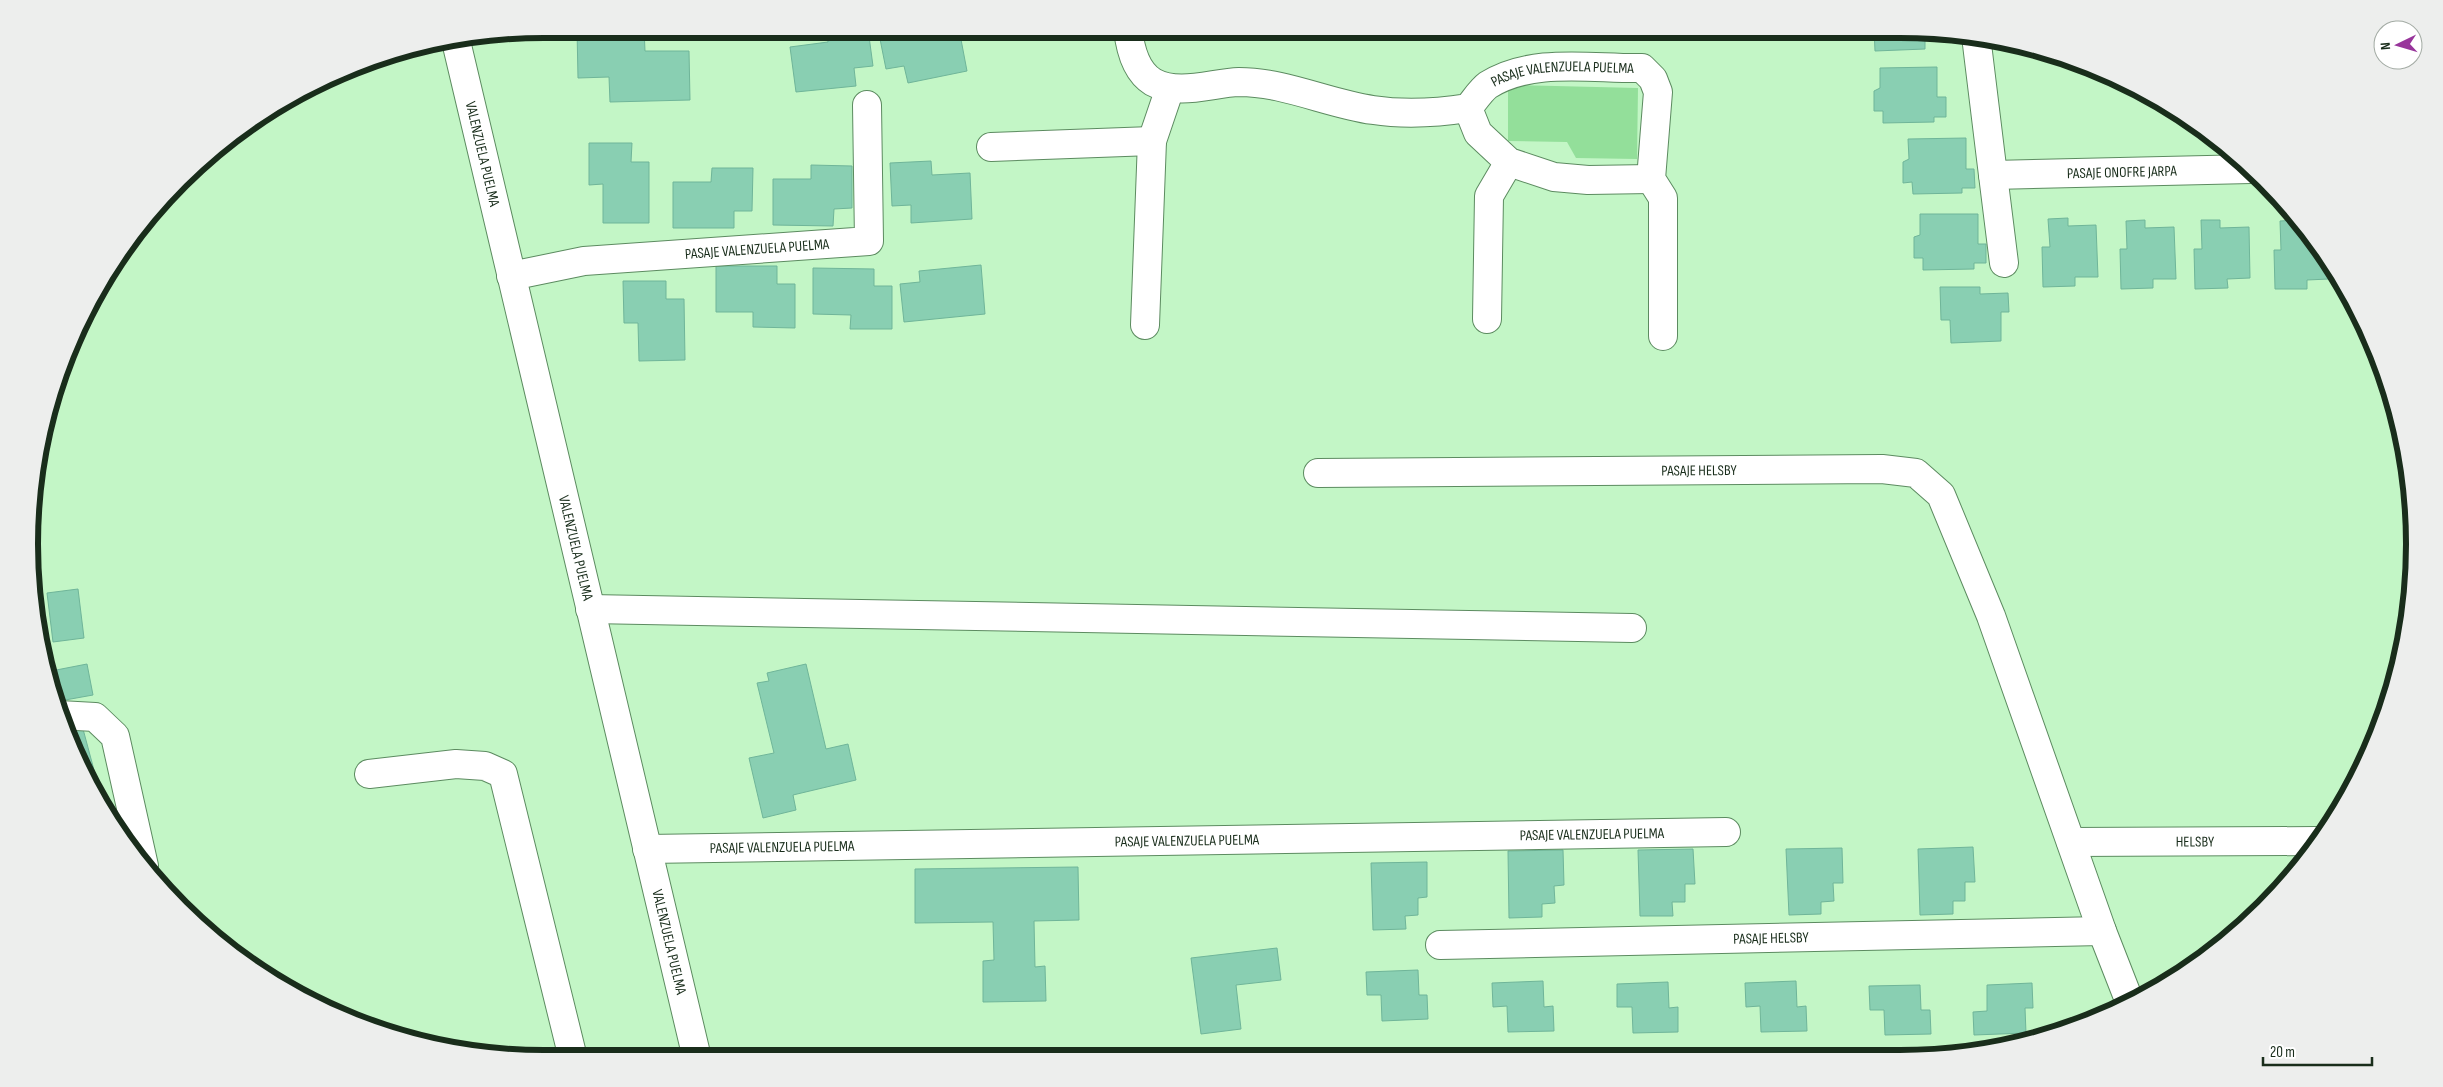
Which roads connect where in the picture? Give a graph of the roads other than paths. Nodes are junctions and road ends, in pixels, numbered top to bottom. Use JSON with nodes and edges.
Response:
{"nodes":[{"id":1,"x":1129,"y":38,"type":"edge"},
{"id":2,"x":1977,"y":44,"type":"edge"},
{"id":3,"x":457,"y":45,"type":"edge"},
{"id":4,"x":1170,"y":88,"type":"junction"},
{"id":5,"x":866,"y":105,"type":"dead end"},
{"id":6,"x":1468,"y":108,"type":"junction"},
{"id":7,"x":1152,"y":141,"type":"junction"},
{"id":8,"x":991,"y":147,"type":"dead end"},
{"id":9,"x":1509,"y":162,"type":"junction"},
{"id":10,"x":2240,"y":169,"type":"edge"},
{"id":11,"x":1993,"y":175,"type":"junction"},
{"id":12,"x":1651,"y":179,"type":"junction"},
{"id":13,"x":2004,"y":263,"type":"dead end"},
{"id":14,"x":511,"y":276,"type":"junction"},
{"id":15,"x":1487,"y":319,"type":"dead end"},
{"id":16,"x":1145,"y":326,"type":"dead end"},
{"id":17,"x":1663,"y":336,"type":"dead end"},
{"id":18,"x":1318,"y":473,"type":"dead end"},
{"id":19,"x":590,"y":609,"type":"junction"},
{"id":20,"x":1632,"y":628,"type":"dead end"},
{"id":21,"x":68,"y":715,"type":"edge"},
{"id":22,"x":368,"y":774,"type":"dead end"},
{"id":23,"x":1726,"y":832,"type":"dead end"},
{"id":24,"x":2309,"y":841,"type":"edge"},
{"id":25,"x":2071,"y":842,"type":"junction"},
{"id":26,"x":647,"y":849,"type":"junction"},
{"id":27,"x":140,"y":850,"type":"edge"},
{"id":28,"x":2102,"y":931,"type":"junction"},
{"id":29,"x":1440,"y":945,"type":"dead end"},
{"id":30,"x":2127,"y":995,"type":"edge"},
{"id":31,"x":571,"y":1050,"type":"edge"},
{"id":32,"x":695,"y":1050,"type":"edge"}],
"edges":[{"from":1,"to":4,"type":"street"},
{"from":2,"to":11,"type":"street"},
{"from":3,"to":14,"type":"street","name":"VALENZUELA PUELMA"},
{"from":4,"to":6,"type":"street"},
{"from":4,"to":7,"type":"street"},
{"from":5,"to":14,"type":"street","name":"PASAJE VALENZUELA PUELMA"},
{"from":6,"to":9,"type":"street"},
{"from":6,"to":12,"type":"street","name":"PASAJE VALENZUELA PUELMA"},
{"from":7,"to":8,"type":"street"},
{"from":7,"to":16,"type":"street"},
{"from":9,"to":12,"type":"street"},
{"from":9,"to":15,"type":"street"},
{"from":10,"to":11,"type":"street","name":"PASAJE ONOFRE JARPA"},
{"from":11,"to":13,"type":"street"},
{"from":12,"to":17,"type":"street"},
{"from":14,"to":19,"type":"street","name":"VALENZUELA PUELMA"},
{"from":18,"to":25,"type":"street","name":"PASAJE HELSBY"},
{"from":19,"to":20,"type":"street"},
{"from":19,"to":26,"type":"street","name":"VALENZUELA PUELMA"},
{"from":21,"to":27,"type":"street"},
{"from":22,"to":31,"type":"street"},
{"from":23,"to":26,"type":"street","name":"PASAJE VALENZUELA PUELMA"},
{"from":24,"to":25,"type":"street","name":"HELSBY"},
{"from":25,"to":28,"type":"street"},
{"from":26,"to":32,"type":"street","name":"VALENZUELA PUELMA"},
{"from":28,"to":29,"type":"street","name":"PASAJE HELSBY"},
{"from":28,"to":30,"type":"street"}]}
